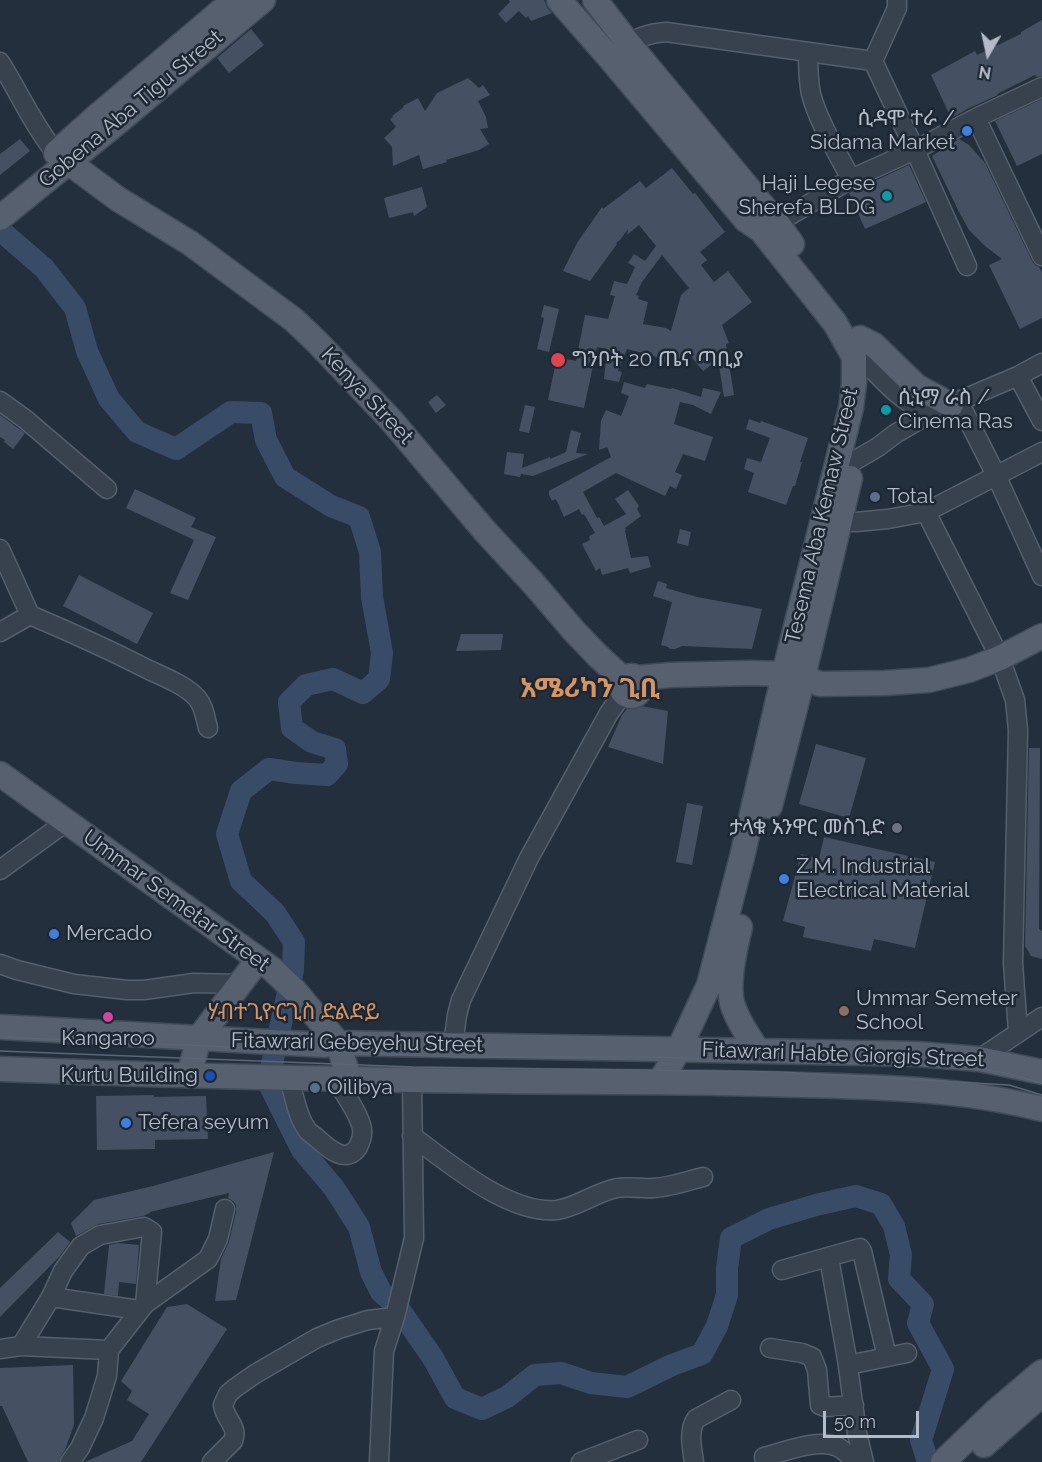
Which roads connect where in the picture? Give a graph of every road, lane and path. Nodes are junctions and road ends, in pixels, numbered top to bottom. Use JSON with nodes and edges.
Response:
{"nodes":[{"id":1,"x":559,"y":0,"type":"edge"},
{"id":2,"x":594,"y":0,"type":"edge"},
{"id":3,"x":251,"y":1,"type":"edge"},
{"id":4,"x":901,"y":3,"type":"edge"},
{"id":5,"x":618,"y":50,"type":"junction"},
{"id":6,"x":808,"y":52,"type":"junction"},
{"id":7,"x":873,"y":61,"type":"junction"},
{"id":8,"x":0,"y":62,"type":"edge"},
{"id":9,"x":1042,"y":87,"type":"edge"},
{"id":10,"x":976,"y":118,"type":"junction"},
{"id":11,"x":915,"y":150,"type":"junction"},
{"id":12,"x":62,"y":157,"type":"junction"},
{"id":13,"x":851,"y":179,"type":"junction"},
{"id":14,"x":1,"y":210,"type":"edge"},
{"id":15,"x":769,"y":227,"type":"junction"},
{"id":16,"x":1042,"y":256,"type":"edge"},
{"id":17,"x":967,"y":266,"type":"dead end"},
{"id":18,"x":861,"y":353,"type":"junction"},
{"id":19,"x":1042,"y":363,"type":"edge"},
{"id":20,"x":1018,"y":376,"type":"junction"},
{"id":21,"x":0,"y":401,"type":"edge"},
{"id":22,"x":947,"y":407,"type":"junction"},
{"id":23,"x":1042,"y":421,"type":"edge"},
{"id":24,"x":1042,"y":452,"type":"edge"},
{"id":25,"x":854,"y":461,"type":"junction"},
{"id":26,"x":996,"y":475,"type":"junction"},
{"id":27,"x":107,"y":489,"type":"dead end"},
{"id":28,"x":926,"y":512,"type":"junction"},
{"id":29,"x":832,"y":520,"type":"junction"},
{"id":30,"x":0,"y":549,"type":"edge"},
{"id":31,"x":1042,"y":576,"type":"edge"},
{"id":32,"x":30,"y":615,"type":"junction"},
{"id":33,"x":0,"y":632,"type":"edge"},
{"id":34,"x":1042,"y":636,"type":"edge"},
{"id":35,"x":1000,"y":658,"type":"junction"},
{"id":36,"x":798,"y":681,"type":"junction"},
{"id":37,"x":631,"y":686,"type":"junction"},
{"id":38,"x":208,"y":728,"type":"dead end"},
{"id":39,"x":0,"y":774,"type":"edge"},
{"id":40,"x":66,"y":822,"type":"junction"},
{"id":41,"x":0,"y":870,"type":"edge"},
{"id":42,"x":0,"y":964,"type":"edge"},
{"id":43,"x":265,"y":964,"type":"junction"},
{"id":44,"x":240,"y":984,"type":"junction"},
{"id":45,"x":1042,"y":1017,"type":"edge"},
{"id":46,"x":0,"y":1027,"type":"edge"},
{"id":47,"x":1018,"y":1032,"type":"junction"},
{"id":48,"x":199,"y":1038,"type":"junction"},
{"id":49,"x":338,"y":1043,"type":"junction"},
{"id":50,"x":453,"y":1046,"type":"junction"},
{"id":51,"x":605,"y":1048,"type":"junction"},
{"id":52,"x":679,"y":1049,"type":"junction"},
{"id":53,"x":758,"y":1052,"type":"junction"},
{"id":54,"x":979,"y":1059,"type":"junction"},
{"id":55,"x":0,"y":1069,"type":"edge"},
{"id":56,"x":1042,"y":1072,"type":"edge"},
{"id":57,"x":189,"y":1075,"type":"junction"},
{"id":58,"x":286,"y":1078,"type":"junction"},
{"id":59,"x":342,"y":1079,"type":"junction"},
{"id":60,"x":412,"y":1080,"type":"junction"},
{"id":61,"x":608,"y":1082,"type":"junction"},
{"id":62,"x":660,"y":1082,"type":"junction"},
{"id":63,"x":1042,"y":1109,"type":"edge"},
{"id":64,"x":412,"y":1136,"type":"junction"},
{"id":65,"x":703,"y":1177,"type":"dead end"},
{"id":66,"x":225,"y":1209,"type":"dead end"},
{"id":67,"x":829,"y":1258,"type":"junction"},
{"id":68,"x":782,"y":1270,"type":"dead end"},
{"id":69,"x":51,"y":1297,"type":"junction"},
{"id":70,"x":142,"y":1307,"type":"junction"},
{"id":71,"x":395,"y":1317,"type":"junction"},
{"id":72,"x":21,"y":1346,"type":"junction"},
{"id":73,"x":770,"y":1348,"type":"dead end"},
{"id":74,"x":0,"y":1350,"type":"edge"},
{"id":75,"x":109,"y":1350,"type":"junction"},
{"id":76,"x":907,"y":1353,"type":"dead end"},
{"id":77,"x":887,"y":1357,"type":"junction"},
{"id":78,"x":848,"y":1365,"type":"junction"},
{"id":79,"x":1040,"y":1384,"type":"edge"},
{"id":80,"x":731,"y":1400,"type":"dead end"},
{"id":81,"x":854,"y":1406,"type":"junction"},
{"id":82,"x":1003,"y":1417,"type":"junction"},
{"id":83,"x":638,"y":1440,"type":"dead end"},
{"id":84,"x":764,"y":1457,"type":"dead end"},
{"id":85,"x":70,"y":1462,"type":"edge"},
{"id":86,"x":212,"y":1462,"type":"edge"},
{"id":87,"x":380,"y":1462,"type":"edge"},
{"id":88,"x":581,"y":1462,"type":"edge"},
{"id":89,"x":694,"y":1462,"type":"edge"},
{"id":90,"x":856,"y":1462,"type":"edge"},
{"id":91,"x":864,"y":1462,"type":"edge"},
{"id":92,"x":943,"y":1462,"type":"edge"},
{"id":93,"x":964,"y":1462,"type":"edge"}],
"edges":[{"from":1,"to":5,"type":"main road","name":"Tesema Aba Kemaw Street"},
{"from":2,"to":5,"type":"main road","name":"Tesema Aba Kemaw Street"},
{"from":3,"to":12,"type":"main road","name":"Gobena Aba Tigu Street"},
{"from":4,"to":7,"type":"street"},
{"from":5,"to":6,"type":"street"},
{"from":5,"to":15,"type":"main road","name":"Tesema Aba Kemaw Street"},
{"from":6,"to":7,"type":"street"},
{"from":6,"to":13,"type":"street"},
{"from":7,"to":11,"type":"street"},
{"from":8,"to":12,"type":"street"},
{"from":9,"to":10,"type":"street"},
{"from":10,"to":11,"type":"street"},
{"from":10,"to":16,"type":"street"},
{"from":11,"to":13,"type":"street"},
{"from":11,"to":17,"type":"street"},
{"from":12,"to":14,"type":"main road","name":"Gobena Aba Tigu Street"},
{"from":12,"to":37,"type":"main road","name":"Kenya Street"},
{"from":13,"to":15,"type":"street"},
{"from":15,"to":18,"type":"main road","name":"Tesema Aba Kemaw Street"},
{"from":18,"to":22,"type":"main road"},
{"from":18,"to":25,"type":"main road","name":"Tesema Aba Kemaw Street"},
{"from":18,"to":29,"type":"main road","name":"Tesema Aba Kemaw Street"},
{"from":19,"to":20,"type":"street"},
{"from":20,"to":22,"type":"street"},
{"from":20,"to":23,"type":"street"},
{"from":21,"to":27,"type":"street"},
{"from":22,"to":25,"type":"street"},
{"from":22,"to":26,"type":"street"},
{"from":24,"to":26,"type":"street"},
{"from":25,"to":29,"type":"main road","name":"Tesema Aba Kemaw Street"},
{"from":26,"to":28,"type":"street"},
{"from":26,"to":31,"type":"street"},
{"from":28,"to":29,"type":"street"},
{"from":28,"to":35,"type":"street"},
{"from":29,"to":36,"type":"main road","name":"Tesema Aba Kemaw Street"},
{"from":30,"to":32,"type":"street"},
{"from":32,"to":33,"type":"street"},
{"from":32,"to":38,"type":"street"},
{"from":34,"to":35,"type":"main road"},
{"from":35,"to":36,"type":"main road"},
{"from":35,"to":47,"type":"street"},
{"from":36,"to":37,"type":"main road"},
{"from":36,"to":52,"type":"main road","name":"Tesema Aba Kemaw Street"},
{"from":36,"to":53,"type":"main road","name":"Tesema Aba Kemaw Street"},
{"from":37,"to":50,"type":"street"},
{"from":39,"to":40,"type":"main road","name":"Ummar Semetar Street"},
{"from":40,"to":41,"type":"street"},
{"from":40,"to":43,"type":"main road","name":"Ummar Semetar Street"},
{"from":42,"to":44,"type":"street"},
{"from":43,"to":44,"type":"main road"},
{"from":43,"to":49,"type":"main road","name":"Ummar Semetar Street"},
{"from":44,"to":48,"type":"main road"},
{"from":45,"to":47,"type":"street"},
{"from":46,"to":48,"type":"main road","name":"Fitawrari Gebeyehu Street"},
{"from":47,"to":54,"type":"street"},
{"from":48,"to":49,"type":"main road","name":"Fitawrari Gebeyehu Street"},
{"from":48,"to":57,"type":"main road"},
{"from":49,"to":50,"type":"main road","name":"Fitawrari Gebeyehu Street"},
{"from":49,"to":59,"type":"main road"},
{"from":50,"to":51,"type":"main road","name":"Fitawrari Gebeyehu Street"},
{"from":51,"to":52,"type":"main road","name":"Fitawrari Gebeyehu Street"},
{"from":51,"to":61,"type":"main road"},
{"from":52,"to":53,"type":"main road","name":"Fitawrari Habte Giorgis Street"},
{"from":52,"to":62,"type":"main road","name":"Tesema Aba Kemaw Street"},
{"from":53,"to":54,"type":"main road","name":"Fitawrari Habte Giorgis Street"},
{"from":54,"to":56,"type":"main road","name":"Fitawrari Habte Giorgis Street"},
{"from":55,"to":57,"type":"main road","name":"Fitawrari Gebeyehu Street"},
{"from":57,"to":58,"type":"main road","name":"Fitawrari Gebeyehu Street"},
{"from":58,"to":59,"type":"main road","name":"Fitawrari Gebeyehu Street"},
{"from":58,"to":59,"type":"street"},
{"from":59,"to":60,"type":"main road","name":"Fitawrari Gebeyehu Street"},
{"from":60,"to":61,"type":"main road","name":"Fitawrari Gebeyehu Street"},
{"from":60,"to":64,"type":"street"},
{"from":61,"to":62,"type":"main road","name":"Fitawrari Gebeyehu Street"},
{"from":62,"to":63,"type":"main road","name":"Fitawrari Gebeyehu Street"},
{"from":64,"to":65,"type":"street"},
{"from":64,"to":71,"type":"street"},
{"from":66,"to":70,"type":"street"},
{"from":67,"to":68,"type":"street"},
{"from":67,"to":77,"type":"street"},
{"from":67,"to":78,"type":"street"},
{"from":69,"to":70,"type":"street"},
{"from":69,"to":70,"type":"street"},
{"from":69,"to":72,"type":"street"},
{"from":70,"to":75,"type":"street"},
{"from":71,"to":86,"type":"street"},
{"from":71,"to":87,"type":"street"},
{"from":72,"to":74,"type":"street"},
{"from":72,"to":75,"type":"street"},
{"from":73,"to":81,"type":"street"},
{"from":75,"to":85,"type":"street"},
{"from":76,"to":77,"type":"street"},
{"from":77,"to":78,"type":"street"},
{"from":78,"to":81,"type":"street"},
{"from":79,"to":82,"type":"main road"},
{"from":80,"to":89,"type":"street"},
{"from":81,"to":91,"type":"street"},
{"from":82,"to":92,"type":"main road"},
{"from":82,"to":93,"type":"main road"},
{"from":83,"to":88,"type":"street"},
{"from":84,"to":90,"type":"street"}]}
